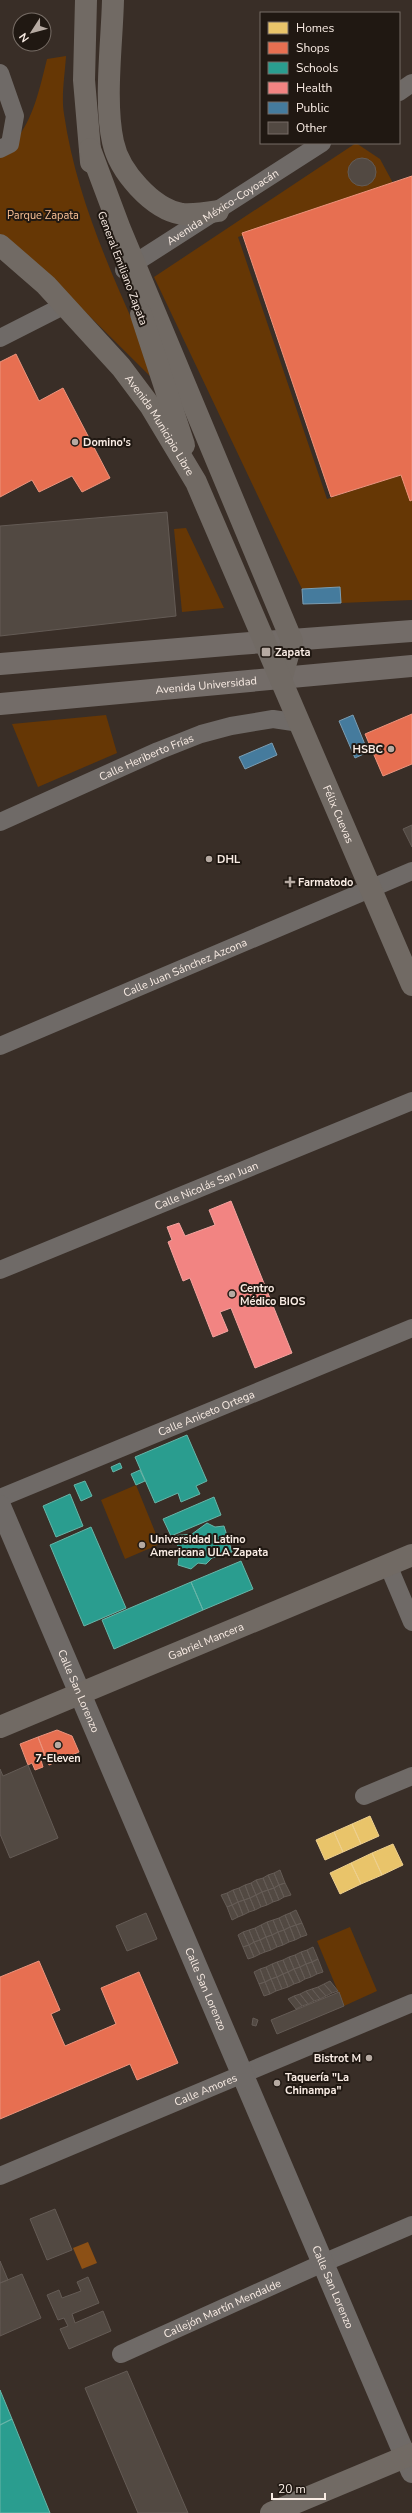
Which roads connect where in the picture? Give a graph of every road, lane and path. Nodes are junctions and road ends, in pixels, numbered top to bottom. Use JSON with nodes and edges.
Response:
{"nodes":[{"id":1,"x":86,"y":0,"type":"edge"},
{"id":2,"x":113,"y":0,"type":"edge"},
{"id":3,"x":0,"y":72,"type":"edge"},
{"id":4,"x":412,"y":83,"type":"edge"},
{"id":5,"x":400,"y":91,"type":"edge"},
{"id":6,"x":320,"y":144,"type":"edge"},
{"id":7,"x":0,"y":149,"type":"edge"},
{"id":8,"x":218,"y":211,"type":"junction"},
{"id":9,"x":0,"y":245,"type":"edge"},
{"id":10,"x":129,"y":267,"type":"junction"},
{"id":11,"x":65,"y":305,"type":"junction"},
{"id":12,"x":0,"y":338,"type":"edge"},
{"id":13,"x":196,"y":482,"type":"junction"},
{"id":14,"x":412,"y":631,"type":"edge"},
{"id":15,"x":292,"y":641,"type":"junction"},
{"id":16,"x":265,"y":642,"type":"junction"},
{"id":17,"x":0,"y":664,"type":"edge"},
{"id":18,"x":412,"y":666,"type":"edge"},
{"id":19,"x":281,"y":680,"type":"junction"},
{"id":20,"x":0,"y":704,"type":"edge"},
{"id":21,"x":300,"y":723,"type":"junction"},
{"id":22,"x":0,"y":822,"type":"edge"},
{"id":23,"x":412,"y":871,"type":"edge"},
{"id":24,"x":370,"y":889,"type":"junction"},
{"id":25,"x":412,"y":985,"type":"edge"},
{"id":26,"x":0,"y":1046,"type":"edge"},
{"id":27,"x":412,"y":1101,"type":"edge"},
{"id":28,"x":0,"y":1270,"type":"edge"},
{"id":29,"x":412,"y":1328,"type":"edge"},
{"id":30,"x":0,"y":1498,"type":"edge"},
{"id":31,"x":0,"y":1506,"type":"edge"},
{"id":32,"x":412,"y":1555,"type":"edge"},
{"id":33,"x":388,"y":1565,"type":"junction"},
{"id":34,"x":412,"y":1622,"type":"edge"},
{"id":35,"x":80,"y":1694,"type":"junction"},
{"id":36,"x":0,"y":1727,"type":"edge"},
{"id":37,"x":412,"y":1776,"type":"edge"},
{"id":38,"x":364,"y":1796,"type":"dead end"},
{"id":39,"x":412,"y":2003,"type":"edge"},
{"id":40,"x":242,"y":2074,"type":"junction"},
{"id":41,"x":0,"y":2176,"type":"edge"},
{"id":42,"x":412,"y":2226,"type":"edge"},
{"id":43,"x":323,"y":2263,"type":"junction"},
{"id":44,"x":121,"y":2354,"type":"dead end"},
{"id":45,"x":410,"y":2461,"type":"edge"},
{"id":46,"x":271,"y":2513,"type":"edge"}],
"edges":[{"from":1,"to":10,"type":"main road"},
{"from":2,"to":8,"type":"main road"},
{"from":3,"to":7,"type":"street"},
{"from":4,"to":5,"type":"street"},
{"from":6,"to":8,"type":"street","name":"Avenida México-Coyoacán"},
{"from":8,"to":10,"type":"street","name":"Avenida México-Coyoacán"},
{"from":9,"to":11,"type":"main road","name":"Avenida Municipio Libre"},
{"from":10,"to":13,"type":"main road","name":"General Emiliano Zapata"},
{"from":10,"to":15,"type":"main road"},
{"from":11,"to":12,"type":"street"},
{"from":11,"to":13,"type":"main road","name":"Avenida Municipio Libre"},
{"from":13,"to":16,"type":"main road","name":"Avenida Municipio Libre"},
{"from":14,"to":15,"type":"main road"},
{"from":15,"to":16,"type":"main road"},
{"from":15,"to":19,"type":"main road"},
{"from":16,"to":17,"type":"main road"},
{"from":16,"to":19,"type":"main road","name":"Félix Cuevas"},
{"from":18,"to":19,"type":"main road","name":"Avenida Universidad"},
{"from":19,"to":20,"type":"main road","name":"Avenida Universidad"},
{"from":19,"to":21,"type":"main road","name":"Félix Cuevas"},
{"from":21,"to":22,"type":"street","name":"Calle Heriberto Frías"},
{"from":21,"to":24,"type":"main road","name":"Félix Cuevas"},
{"from":23,"to":24,"type":"street","name":"Calle Juan Sánchez Azcona"},
{"from":24,"to":25,"type":"main road","name":"Félix Cuevas"},
{"from":24,"to":26,"type":"street","name":"Calle Juan Sánchez Azcona"},
{"from":27,"to":28,"type":"street","name":"Calle Nicolás San Juan"},
{"from":29,"to":30,"type":"street","name":"Calle Aniceto Ortega"},
{"from":31,"to":35,"type":"street","name":"Calle San Lorenzo"},
{"from":32,"to":33,"type":"main road","name":"Gabriel Mancera"},
{"from":33,"to":34,"type":"street"},
{"from":33,"to":35,"type":"main road","name":"Gabriel Mancera"},
{"from":35,"to":36,"type":"main road","name":"Gabriel Mancera"},
{"from":35,"to":40,"type":"street","name":"Calle San Lorenzo"},
{"from":37,"to":38,"type":"street"},
{"from":39,"to":40,"type":"street","name":"Calle Amores"},
{"from":40,"to":41,"type":"street","name":"Calle Amores"},
{"from":40,"to":43,"type":"street","name":"Calle San Lorenzo"},
{"from":42,"to":43,"type":"street","name":"Callejón Martín Mendalde"},
{"from":43,"to":44,"type":"street","name":"Callejón Martín Mendalde"},
{"from":43,"to":45,"type":"street","name":"Calle San Lorenzo"},
{"from":45,"to":46,"type":"main road"}]}
